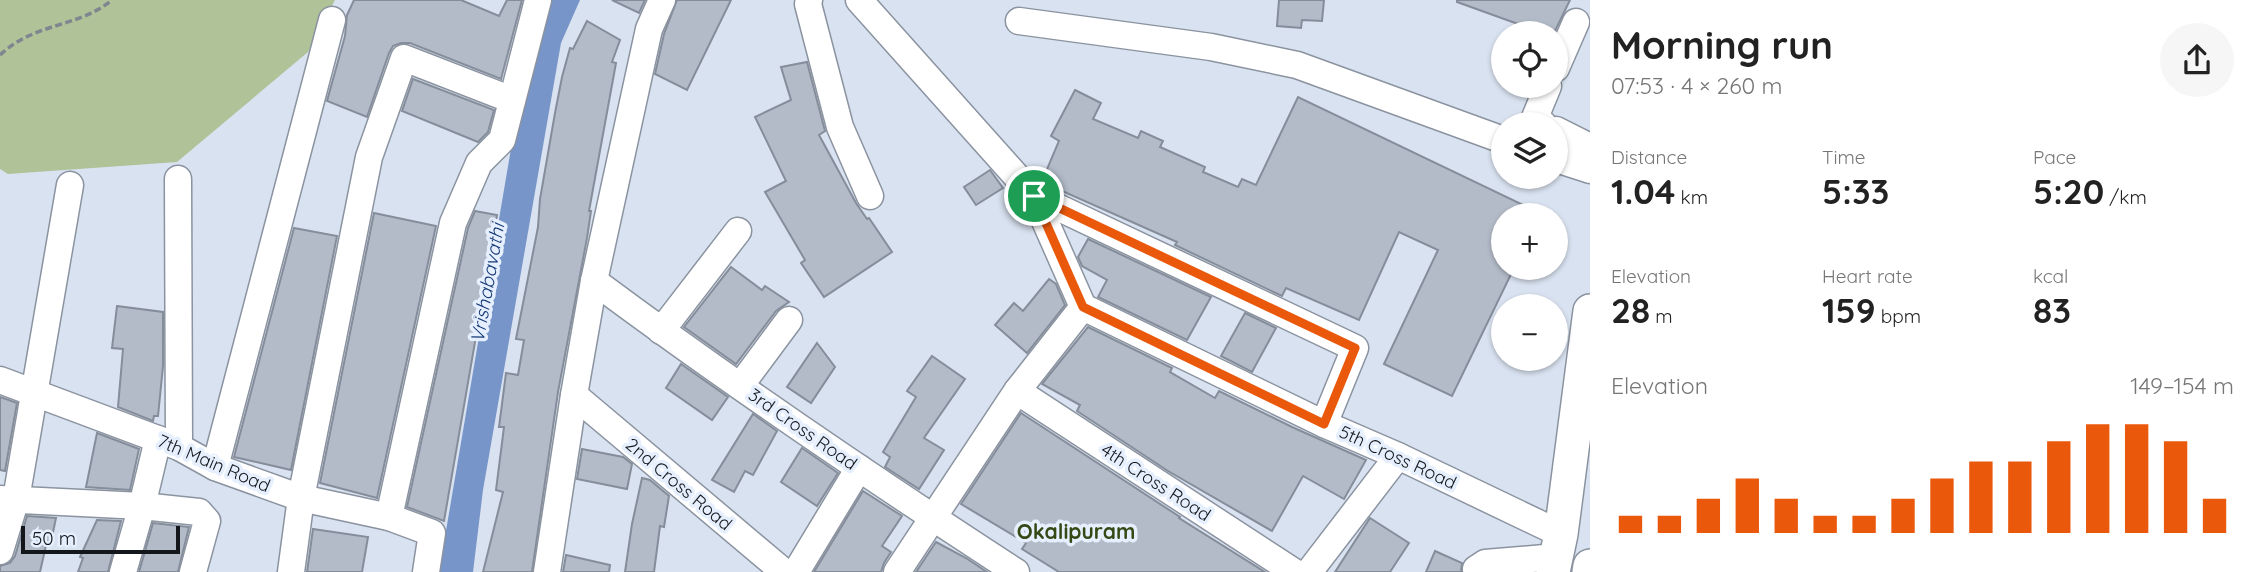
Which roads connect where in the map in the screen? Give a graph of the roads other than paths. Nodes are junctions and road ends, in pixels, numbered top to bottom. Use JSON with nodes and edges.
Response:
{"nodes":[{"id":1,"x":538,"y":0,"type":"edge"},
{"id":2,"x":662,"y":0,"type":"edge"},
{"id":3,"x":809,"y":0,"type":"edge"},
{"id":4,"x":859,"y":0,"type":"edge"},
{"id":5,"x":332,"y":20,"type":"dead end"},
{"id":6,"x":1019,"y":21,"type":"dead end"},
{"id":7,"x":1576,"y":22,"type":"dead end"},
{"id":8,"x":1568,"y":40,"type":"edge"},
{"id":9,"x":512,"y":100,"type":"junction"},
{"id":10,"x":1491,"y":136,"type":"edge"},
{"id":11,"x":1568,"y":136,"type":"edge"},
{"id":12,"x":1590,"y":147,"type":"edge"},
{"id":13,"x":1568,"y":163,"type":"edge"},
{"id":14,"x":1590,"y":170,"type":"edge"},
{"id":15,"x":178,"y":179,"type":"dead end"},
{"id":16,"x":70,"y":185,"type":"dead end"},
{"id":17,"x":870,"y":196,"type":"dead end"},
{"id":18,"x":1034,"y":196,"type":"junction"},
{"id":19,"x":738,"y":231,"type":"dead end"},
{"id":20,"x":594,"y":281,"type":"junction"},
{"id":21,"x":1083,"y":307,"type":"junction"},
{"id":22,"x":1590,"y":311,"type":"edge"},
{"id":23,"x":789,"y":320,"type":"dead end"},
{"id":24,"x":662,"y":331,"type":"junction"},
{"id":25,"x":0,"y":380,"type":"edge"},
{"id":26,"x":740,"y":386,"type":"junction"},
{"id":27,"x":1017,"y":391,"type":"junction"},
{"id":28,"x":34,"y":392,"type":"junction"},
{"id":29,"x":573,"y":396,"type":"junction"},
{"id":30,"x":1324,"y":424,"type":"junction"},
{"id":31,"x":168,"y":443,"type":"junction"},
{"id":32,"x":1398,"y":456,"type":"junction"},
{"id":33,"x":215,"y":467,"type":"junction"},
{"id":34,"x":859,"y":468,"type":"junction"},
{"id":35,"x":300,"y":498,"type":"junction"},
{"id":36,"x":8,"y":499,"type":"edge"},
{"id":37,"x":142,"y":506,"type":"junction"},
{"id":38,"x":389,"y":517,"type":"junction"},
{"id":39,"x":933,"y":518,"type":"junction"},
{"id":40,"x":0,"y":551,"type":"edge"},
{"id":41,"x":1557,"y":554,"type":"edge"},
{"id":42,"x":1590,"y":566,"type":"edge"},
{"id":43,"x":1476,"y":569,"type":"dead end"},
{"id":44,"x":123,"y":572,"type":"edge"},
{"id":45,"x":193,"y":572,"type":"edge"},
{"id":46,"x":291,"y":572,"type":"edge"},
{"id":47,"x":426,"y":572,"type":"edge"},
{"id":48,"x":547,"y":572,"type":"edge"},
{"id":49,"x":784,"y":572,"type":"edge"},
{"id":50,"x":796,"y":572,"type":"edge"},
{"id":51,"x":897,"y":572,"type":"edge"},
{"id":52,"x":1016,"y":572,"type":"edge"},
{"id":53,"x":1294,"y":572,"type":"edge"},
{"id":54,"x":1309,"y":572,"type":"edge"},
{"id":55,"x":1589,"y":572,"type":"edge"}],
"edges":[{"from":1,"to":9,"type":"street"},
{"from":2,"to":20,"type":"street"},
{"from":3,"to":17,"type":"street"},
{"from":4,"to":18,"type":"street"},
{"from":5,"to":33,"type":"street"},
{"from":6,"to":10,"type":"street"},
{"from":7,"to":8,"type":"street"},
{"from":9,"to":35,"type":"street"},
{"from":9,"to":38,"type":"street"},
{"from":11,"to":12,"type":"street"},
{"from":13,"to":14,"type":"street"},
{"from":15,"to":31,"type":"street"},
{"from":16,"to":28,"type":"street"},
{"from":18,"to":21,"type":"street"},
{"from":18,"to":30,"type":"street"},
{"from":19,"to":24,"type":"street"},
{"from":20,"to":24,"type":"street","name":"3rd Cross Road"},
{"from":20,"to":29,"type":"street"},
{"from":21,"to":27,"type":"street"},
{"from":21,"to":30,"type":"street","name":"5th Cross Road"},
{"from":22,"to":41,"type":"main road"},
{"from":23,"to":26,"type":"street"},
{"from":24,"to":26,"type":"street","name":"3rd Cross Road"},
{"from":25,"to":28,"type":"street","name":"7th Main Road"},
{"from":26,"to":34,"type":"street","name":"3rd Cross Road"},
{"from":27,"to":39,"type":"street"},
{"from":27,"to":53,"type":"street","name":"4th Cross Road"},
{"from":28,"to":31,"type":"street","name":"7th Main Road"},
{"from":28,"to":36,"type":"street"},
{"from":29,"to":48,"type":"street"},
{"from":29,"to":49,"type":"street","name":"2nd Cross Road"},
{"from":30,"to":32,"type":"street","name":"5th Cross Road"},
{"from":31,"to":33,"type":"street","name":"7th Main Road"},
{"from":31,"to":37,"type":"street"},
{"from":32,"to":41,"type":"street","name":"5th Cross Road"},
{"from":32,"to":54,"type":"street"},
{"from":33,"to":35,"type":"street","name":"7th Main Road"},
{"from":34,"to":39,"type":"street","name":"3rd Cross Road"},
{"from":34,"to":50,"type":"street"},
{"from":35,"to":38,"type":"street","name":"7th Main Road"},
{"from":35,"to":46,"type":"street"},
{"from":36,"to":37,"type":"street"},
{"from":36,"to":40,"type":"street"},
{"from":37,"to":44,"type":"street"},
{"from":37,"to":45,"type":"street"},
{"from":38,"to":47,"type":"street","name":"7th Main Road"},
{"from":39,"to":51,"type":"street"},
{"from":39,"to":52,"type":"street","name":"3rd Cross Road"},
{"from":41,"to":43,"type":"street"},
{"from":42,"to":55,"type":"main road"}]}
